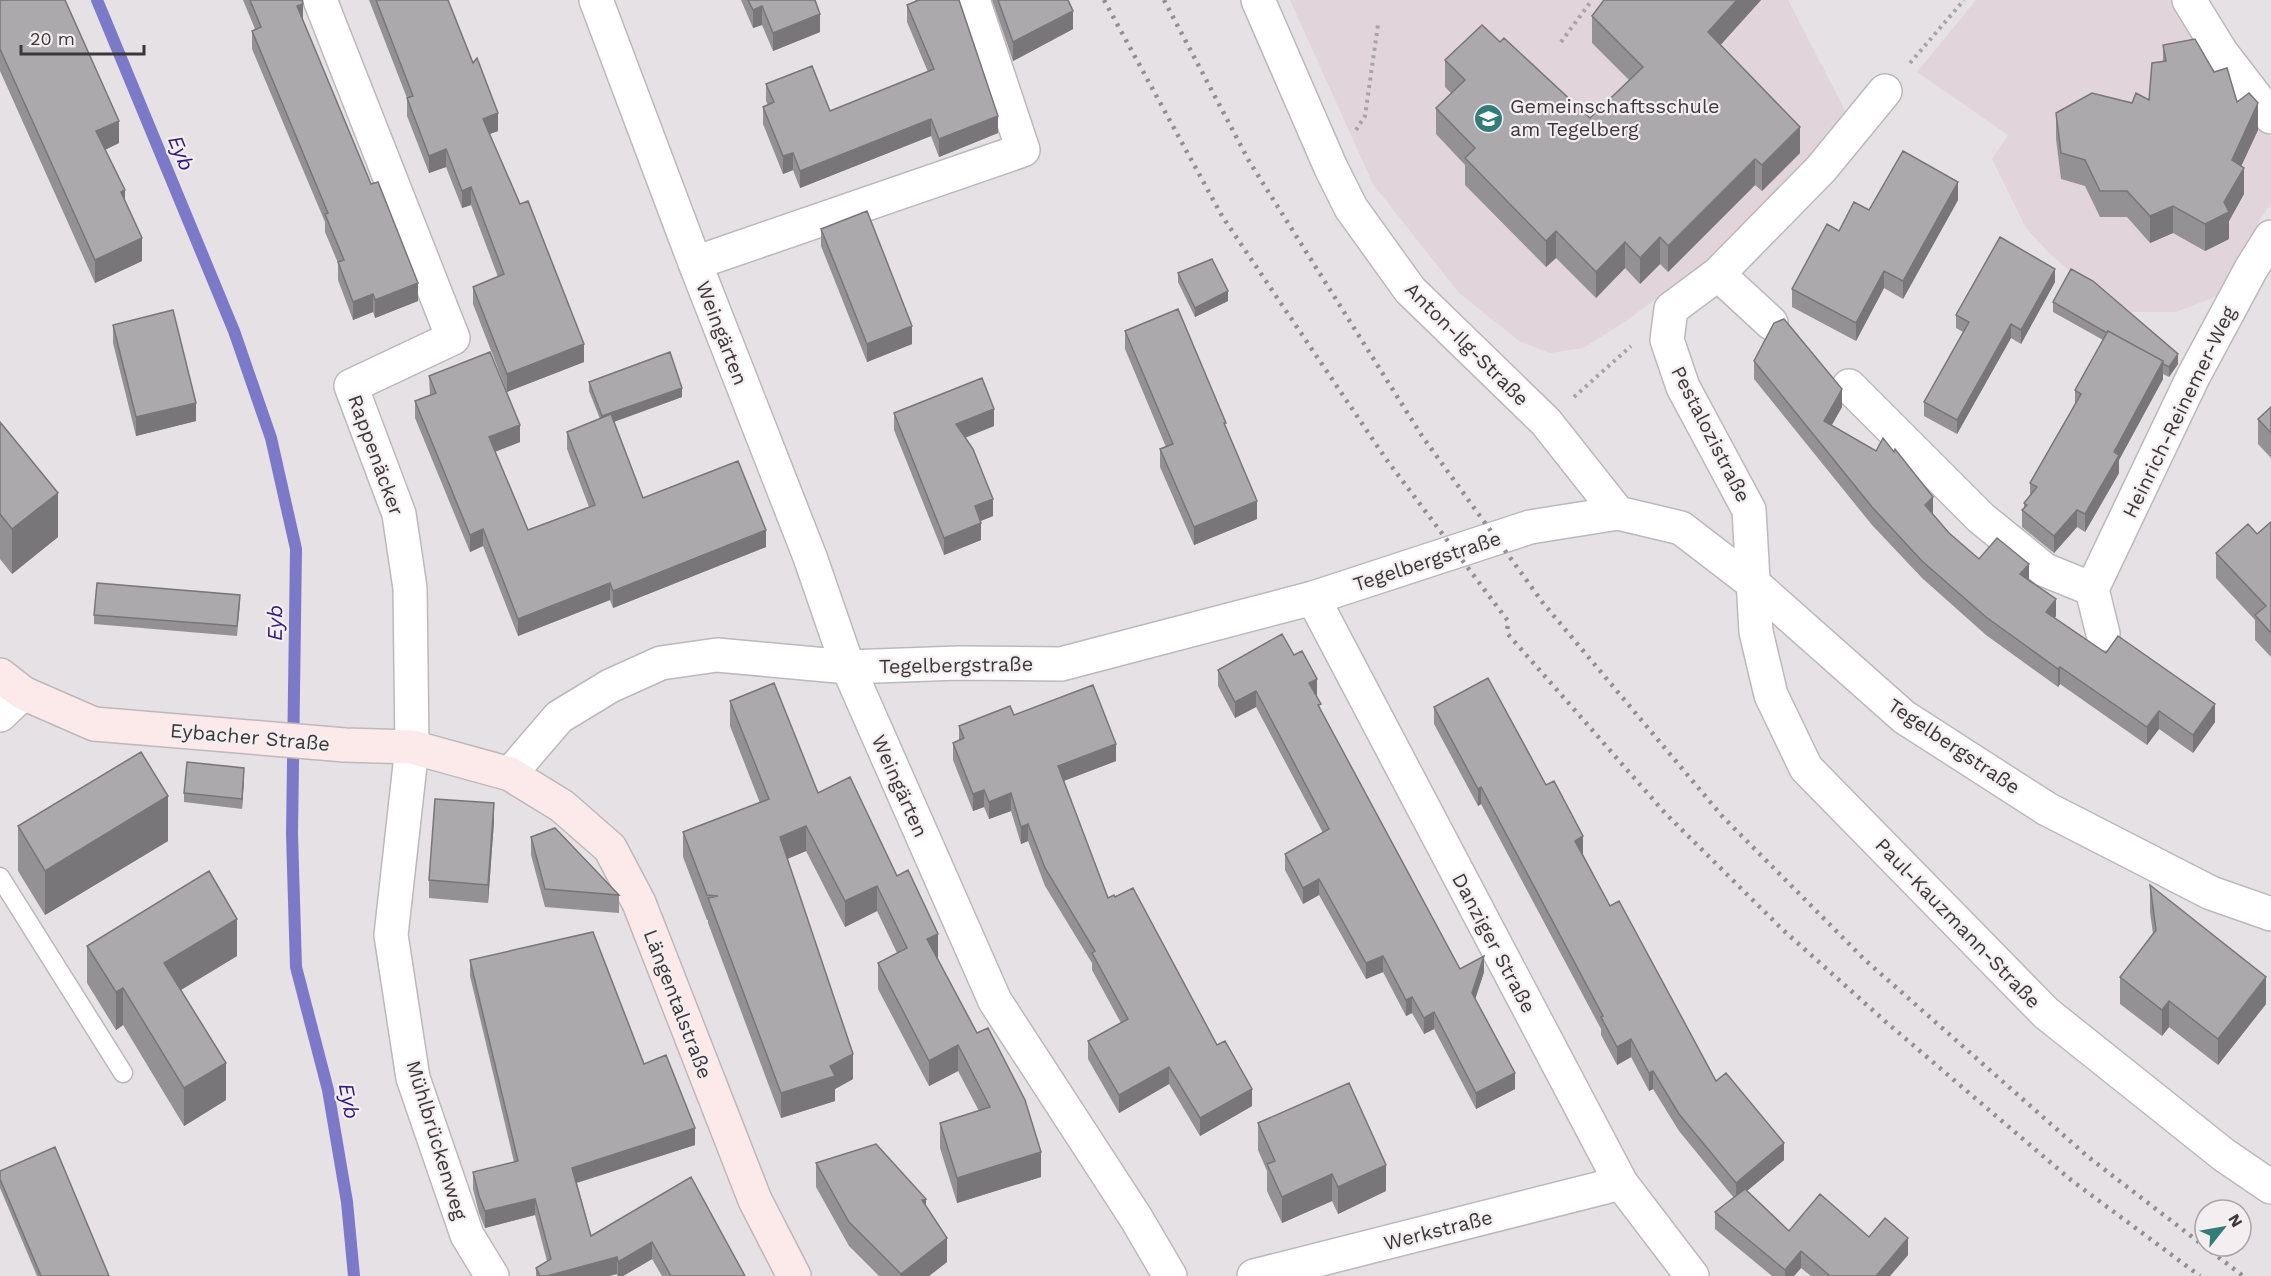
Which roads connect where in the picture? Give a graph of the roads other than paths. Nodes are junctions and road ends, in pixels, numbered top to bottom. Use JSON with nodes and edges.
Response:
{"nodes":[{"id":1,"x":320,"y":0,"type":"edge"},
{"id":2,"x":596,"y":0,"type":"edge"},
{"id":3,"x":973,"y":0,"type":"edge"},
{"id":4,"x":1258,"y":0,"type":"edge"},
{"id":5,"x":2189,"y":0,"type":"edge"},
{"id":6,"x":1886,"y":91,"type":"road end"},
{"id":7,"x":2271,"y":117,"type":"edge"},
{"id":8,"x":2271,"y":237,"type":"edge"},
{"id":9,"x":695,"y":263,"type":"junction"},
{"id":10,"x":1718,"y":274,"type":"junction"},
{"id":11,"x":1771,"y":323,"type":"edge"},
{"id":12,"x":1849,"y":386,"type":"dead end"},
{"id":13,"x":1618,"y":513,"type":"junction"},
{"id":14,"x":1754,"y":584,"type":"junction"},
{"id":15,"x":2092,"y":589,"type":"junction"},
{"id":16,"x":1313,"y":598,"type":"junction"},
{"id":17,"x":2103,"y":634,"type":"dead end"},
{"id":18,"x":848,"y":667,"type":"junction"},
{"id":19,"x":8,"y":694,"type":"edge"},
{"id":20,"x":412,"y":747,"type":"junction"},
{"id":21,"x":510,"y":774,"type":"junction"},
{"id":22,"x":0,"y":877,"type":"edge"},
{"id":23,"x":2271,"y":914,"type":"edge"},
{"id":24,"x":123,"y":1073,"type":"dead end"},
{"id":25,"x":1621,"y":1183,"type":"junction"},
{"id":26,"x":2271,"y":1187,"type":"edge"},
{"id":27,"x":492,"y":1276,"type":"edge"},
{"id":28,"x":794,"y":1276,"type":"edge"},
{"id":29,"x":1170,"y":1276,"type":"edge"},
{"id":30,"x":1254,"y":1276,"type":"edge"},
{"id":31,"x":1692,"y":1276,"type":"edge"}],
"edges":[{"from":1,"to":20,"type":"street","name":"Rappenäcker"},
{"from":2,"to":9,"type":"street","name":"Weingärten"},
{"from":3,"to":9,"type":"street","name":"Weingärten"},
{"from":4,"to":13,"type":"street","name":"Anton-Ilg-Straße"},
{"from":5,"to":7,"type":"street"},
{"from":6,"to":10,"type":"street"},
{"from":8,"to":15,"type":"street","name":"Heinrich-Reinemer-Weg"},
{"from":9,"to":18,"type":"street","name":"Weingärten"},
{"from":10,"to":11,"type":"street"},
{"from":10,"to":14,"type":"street","name":"Pestalozistraße"},
{"from":12,"to":15,"type":"street"},
{"from":13,"to":14,"type":"street","name":"Tegelbergstraße"},
{"from":13,"to":16,"type":"street","name":"Tegelbergstraße"},
{"from":14,"to":23,"type":"street","name":"Tegelbergstraße"},
{"from":14,"to":26,"type":"street","name":"Paul-Kauzmann-Straße"},
{"from":15,"to":17,"type":"street"},
{"from":16,"to":18,"type":"street","name":"Tegelbergstraße"},
{"from":16,"to":25,"type":"street","name":"Danziger Straße"},
{"from":18,"to":21,"type":"street","name":"Tegelbergstraße"},
{"from":18,"to":29,"type":"street","name":"Weingärten"},
{"from":19,"to":20,"type":"main road","name":"Eybacher Straße"},
{"from":20,"to":21,"type":"main road","name":"Eybacher Straße"},
{"from":20,"to":27,"type":"street","name":"Mühlbrückenweg"},
{"from":21,"to":28,"type":"main road","name":"Längentalstraße"},
{"from":22,"to":24,"type":"lane"},
{"from":25,"to":30,"type":"street","name":"Werkstraße"},
{"from":25,"to":31,"type":"street","name":"Danziger Straße"}]}
